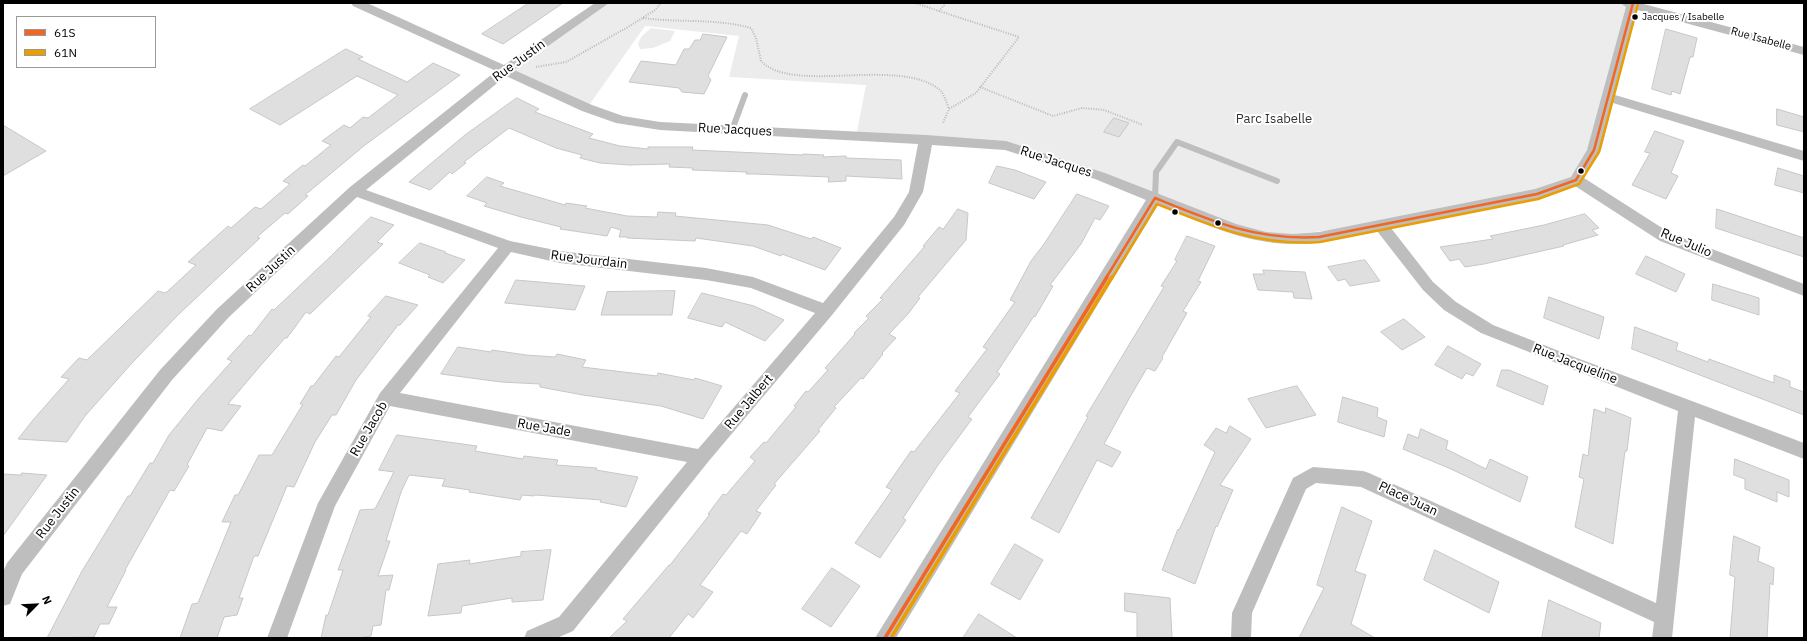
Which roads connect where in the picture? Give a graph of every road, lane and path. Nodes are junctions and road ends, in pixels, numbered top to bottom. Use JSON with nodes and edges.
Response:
{"nodes":[{"id":1,"x":357,"y":3,"type":"edge"},
{"id":2,"x":603,"y":3,"type":"edge"},
{"id":3,"x":661,"y":3,"type":"edge"},
{"id":4,"x":916,"y":3,"type":"edge"},
{"id":5,"x":946,"y":3,"type":"edge"},
{"id":6,"x":1630,"y":4,"type":"edge"},
{"id":7,"x":939,"y":11,"type":"junction"},
{"id":8,"x":643,"y":18,"type":"junction"},
{"id":9,"x":1804,"y":51,"type":"edge"},
{"id":10,"x":533,"y":68,"type":"dead end"},
{"id":11,"x":505,"y":71,"type":"junction"},
{"id":12,"x":980,"y":87,"type":"junction"},
{"id":13,"x":745,"y":95,"type":"dead end"},
{"id":14,"x":1607,"y":97,"type":"junction"},
{"id":15,"x":949,"y":109,"type":"junction"},
{"id":16,"x":943,"y":123,"type":"dead end"},
{"id":17,"x":1142,"y":125,"type":"dead end"},
{"id":18,"x":732,"y":130,"type":"junction"},
{"id":19,"x":926,"y":140,"type":"junction"},
{"id":20,"x":1804,"y":156,"type":"edge"},
{"id":21,"x":1576,"y":180,"type":"junction"},
{"id":22,"x":1277,"y":181,"type":"dead end"},
{"id":23,"x":355,"y":191,"type":"junction"},
{"id":24,"x":1155,"y":198,"type":"junction"},
{"id":25,"x":1381,"y":225,"type":"junction"},
{"id":26,"x":508,"y":246,"type":"junction"},
{"id":27,"x":1804,"y":290,"type":"edge"},
{"id":28,"x":826,"y":311,"type":"junction"},
{"id":29,"x":386,"y":398,"type":"junction"},
{"id":30,"x":1687,"y":408,"type":"junction"},
{"id":31,"x":1804,"y":451,"type":"edge"},
{"id":32,"x":702,"y":457,"type":"junction"},
{"id":33,"x":9,"y":569,"type":"edge"},
{"id":34,"x":3,"y":597,"type":"edge"},
{"id":35,"x":1664,"y":617,"type":"junction"},
{"id":36,"x":277,"y":638,"type":"edge"},
{"id":37,"x":534,"y":638,"type":"edge"},
{"id":38,"x":885,"y":638,"type":"edge"},
{"id":39,"x":1240,"y":638,"type":"edge"},
{"id":40,"x":1662,"y":638,"type":"edge"}],
"edges":[{"from":1,"to":11,"type":"street","name":"Rue Jacques"},
{"from":2,"to":11,"type":"street","name":"Rue Justin"},
{"from":3,"to":8,"type":"path"},
{"from":4,"to":7,"type":"path"},
{"from":5,"to":7,"type":"path"},
{"from":6,"to":9,"type":"street","name":"Rue Isabelle"},
{"from":6,"to":14,"type":"street"},
{"from":7,"to":12,"type":"path"},
{"from":8,"to":10,"type":"path"},
{"from":8,"to":15,"type":"path"},
{"from":11,"to":18,"type":"street","name":"Rue Jacques"},
{"from":11,"to":23,"type":"street","name":"Rue Justin"},
{"from":12,"to":15,"type":"path"},
{"from":12,"to":17,"type":"path"},
{"from":13,"to":18,"type":"lane"},
{"from":14,"to":20,"type":"street"},
{"from":14,"to":21,"type":"street"},
{"from":15,"to":16,"type":"path"},
{"from":18,"to":19,"type":"street","name":"Rue Jacques"},
{"from":19,"to":24,"type":"street","name":"Rue Jacques"},
{"from":19,"to":28,"type":"street","name":"Rue Jalbert"},
{"from":21,"to":25,"type":"street","name":"Rue Jacques"},
{"from":21,"to":27,"type":"street","name":"Rue Julio"},
{"from":22,"to":24,"type":"lane"},
{"from":23,"to":26,"type":"street","name":"Rue Jourdain"},
{"from":23,"to":33,"type":"street","name":"Rue Justin"},
{"from":24,"to":25,"type":"street","name":"Rue Jacques"},
{"from":24,"to":38,"type":"street"},
{"from":25,"to":30,"type":"street","name":"Rue Jacqueline"},
{"from":26,"to":28,"type":"street","name":"Rue Jourdain"},
{"from":26,"to":29,"type":"street","name":"Rue Jacob"},
{"from":28,"to":32,"type":"street","name":"Rue Jalbert"},
{"from":29,"to":32,"type":"street","name":"Rue Jade"},
{"from":29,"to":36,"type":"street","name":"Rue Jacob"},
{"from":30,"to":31,"type":"street","name":"Rue Jacqueline"},
{"from":30,"to":35,"type":"street"},
{"from":32,"to":37,"type":"street","name":"Rue Jalbert"},
{"from":33,"to":34,"type":"street","name":"Rue Justin"},
{"from":35,"to":39,"type":"street","name":"Place Juan"},
{"from":35,"to":40,"type":"street"}]}
